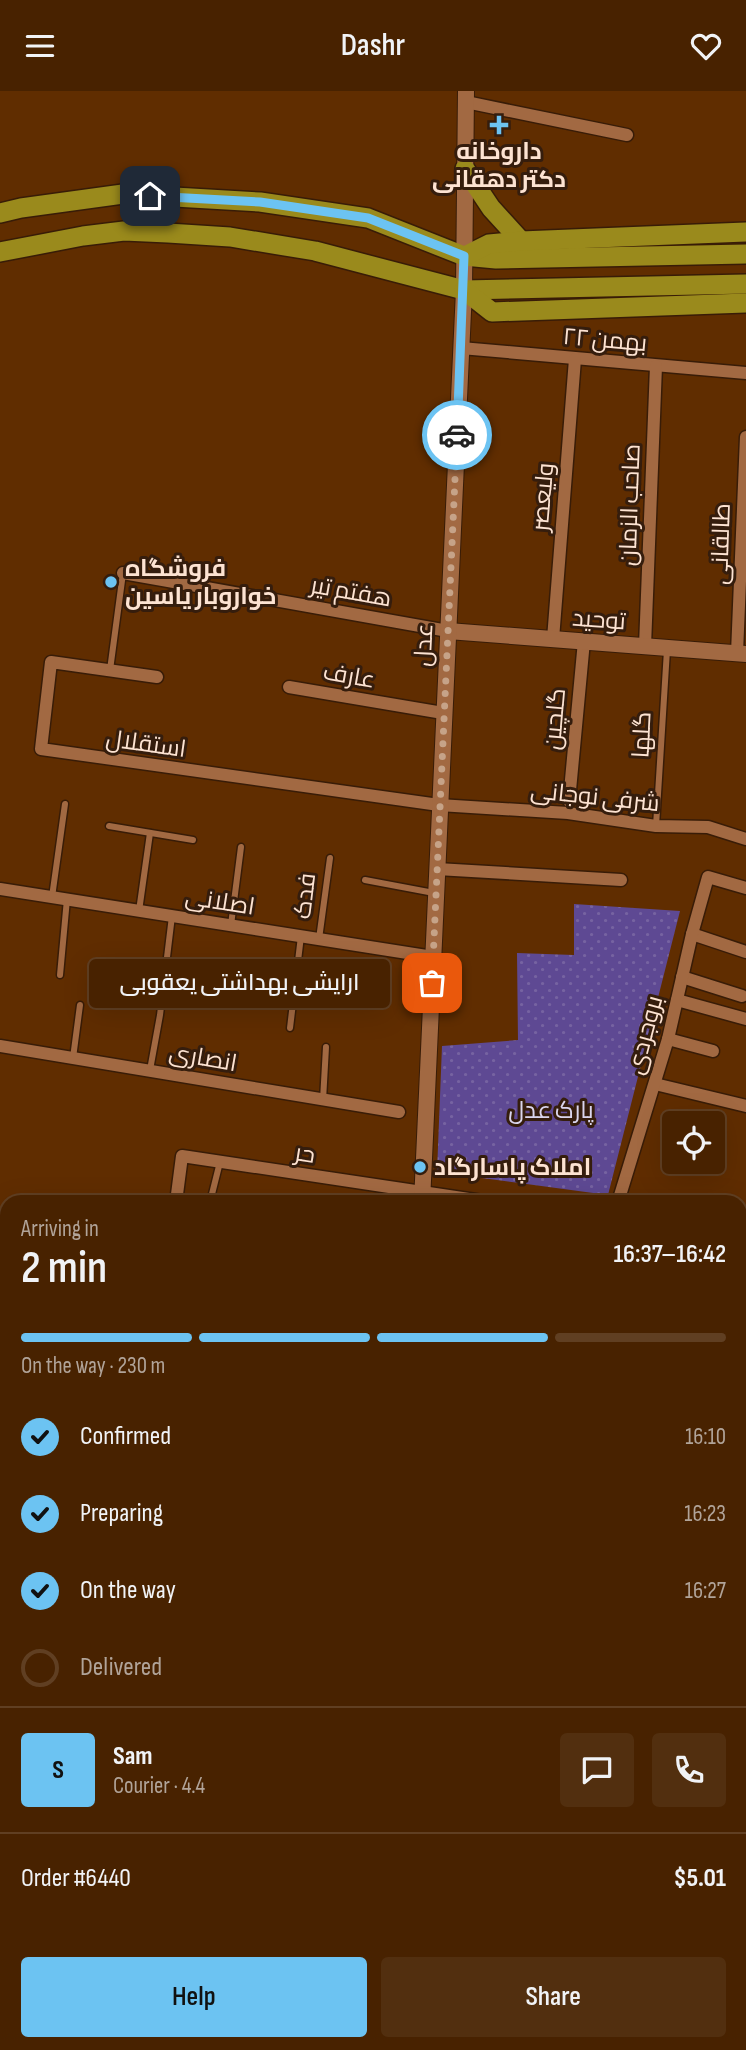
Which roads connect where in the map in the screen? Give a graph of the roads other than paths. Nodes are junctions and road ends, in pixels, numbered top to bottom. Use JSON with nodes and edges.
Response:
{"nodes":[{"id":1,"x":466,"y":96,"type":"edge"},
{"id":2,"x":627,"y":135,"type":"dead end"},
{"id":3,"x":465,"y":169,"type":"junction"},
{"id":4,"x":0,"y":213,"type":"edge"},
{"id":5,"x":746,"y":232,"type":"edge"},
{"id":6,"x":522,"y":241,"type":"junction"},
{"id":7,"x":0,"y":252,"type":"edge"},
{"id":8,"x":746,"y":254,"type":"edge"},
{"id":9,"x":464,"y":256,"type":"junction"},
{"id":10,"x":746,"y":283,"type":"edge"},
{"id":11,"x":464,"y":290,"type":"junction"},
{"id":12,"x":746,"y":303,"type":"edge"},
{"id":13,"x":461,"y":348,"type":"junction"},
{"id":14,"x":575,"y":359,"type":"junction"},
{"id":15,"x":656,"y":366,"type":"junction"},
{"id":16,"x":746,"y":373,"type":"edge"},
{"id":17,"x":746,"y":437,"type":"edge"},
{"id":18,"x":123,"y":573,"type":"joint"},
{"id":19,"x":448,"y":631,"type":"junction"},
{"id":20,"x":553,"y":639,"type":"junction"},
{"id":21,"x":584,"y":641,"type":"junction"},
{"id":22,"x":645,"y":646,"type":"junction"},
{"id":23,"x":667,"y":648,"type":"junction"},
{"id":24,"x":741,"y":653,"type":"edge"},
{"id":25,"x":110,"y":670,"type":"junction"},
{"id":26,"x":157,"y":677,"type":"dead end"},
{"id":27,"x":289,"y":687,"type":"dead end"},
{"id":28,"x":443,"y":713,"type":"junction"},
{"id":29,"x":569,"y":801,"type":"dead end"},
{"id":30,"x":65,"y":804,"type":"dead end"},
{"id":31,"x":439,"y":805,"type":"junction"},
{"id":32,"x":656,"y":825,"type":"junction"},
{"id":33,"x":109,"y":826,"type":"dead end"},
{"id":34,"x":150,"y":834,"type":"junction"},
{"id":35,"x":746,"y":839,"type":"edge"},
{"id":36,"x":193,"y":841,"type":"dead end"},
{"id":37,"x":241,"y":847,"type":"dead end"},
{"id":38,"x":330,"y":858,"type":"dead end"},
{"id":39,"x":437,"y":869,"type":"junction"},
{"id":40,"x":365,"y":880,"type":"dead end"},
{"id":41,"x":621,"y":880,"type":"dead end"},
{"id":42,"x":746,"y":888,"type":"edge"},
{"id":43,"x":0,"y":889,"type":"edge"},
{"id":44,"x":436,"y":894,"type":"junction"},
{"id":45,"x":52,"y":897,"type":"junction"},
{"id":46,"x":67,"y":899,"type":"junction"},
{"id":47,"x":139,"y":911,"type":"junction"},
{"id":48,"x":172,"y":916,"type":"junction"},
{"id":49,"x":231,"y":925,"type":"junction"},
{"id":50,"x":692,"y":934,"type":"junction"},
{"id":51,"x":301,"y":936,"type":"junction"},
{"id":52,"x":319,"y":939,"type":"junction"},
{"id":53,"x":746,"y":951,"type":"edge"},
{"id":54,"x":433,"y":957,"type":"junction"},
{"id":55,"x":60,"y":975,"type":"dead end"},
{"id":56,"x":682,"y":977,"type":"junction"},
{"id":57,"x":742,"y":996,"type":"dead end"},
{"id":58,"x":677,"y":1000,"type":"junction"},
{"id":59,"x":80,"y":1005,"type":"dead end"},
{"id":60,"x":746,"y":1019,"type":"edge"},
{"id":61,"x":290,"y":1028,"type":"dead end"},
{"id":62,"x":668,"y":1039,"type":"junction"},
{"id":63,"x":0,"y":1047,"type":"edge"},
{"id":64,"x":326,"y":1047,"type":"dead end"},
{"id":65,"x":713,"y":1051,"type":"dead end"},
{"id":66,"x":73,"y":1059,"type":"junction"},
{"id":67,"x":150,"y":1070,"type":"junction"},
{"id":68,"x":654,"y":1084,"type":"junction"},
{"id":69,"x":323,"y":1100,"type":"junction"},
{"id":70,"x":746,"y":1107,"type":"edge"},
{"id":71,"x":399,"y":1112,"type":"dead end"},
{"id":72,"x":220,"y":1162,"type":"junction"},
{"id":73,"x":177,"y":1195,"type":"edge"},
{"id":74,"x":212,"y":1195,"type":"edge"},
{"id":75,"x":405,"y":1195,"type":"edge"},
{"id":76,"x":422,"y":1195,"type":"edge"},
{"id":77,"x":620,"y":1195,"type":"edge"}],
"edges":[{"from":1,"to":2,"type":"street"},
{"from":1,"to":3,"type":"street","name":"عدل"},
{"from":3,"to":6,"type":"main road"},
{"from":3,"to":9,"type":"street","name":"عدل"},
{"from":4,"to":9,"type":"main road"},
{"from":5,"to":6,"type":"main road"},
{"from":6,"to":9,"type":"main road"},
{"from":7,"to":11,"type":"main road"},
{"from":8,"to":9,"type":"main road"},
{"from":9,"to":11,"type":"street","name":"عدل"},
{"from":10,"to":11,"type":"main road"},
{"from":11,"to":12,"type":"main road"},
{"from":11,"to":13,"type":"street","name":"عدل"},
{"from":13,"to":14,"type":"street","name":"۲۲ بهمن"},
{"from":13,"to":19,"type":"street","name":"عدل"},
{"from":14,"to":15,"type":"street","name":"۲۲ بهمن"},
{"from":14,"to":20,"type":"street","name":"ولیعصر"},
{"from":15,"to":16,"type":"street","name":"۲۲ بهمن"},
{"from":15,"to":22,"type":"street","name":"صاحب الزمان"},
{"from":17,"to":24,"type":"street","name":"طالقانی"},
{"from":18,"to":19,"type":"street","name":"هفتم تیر"},
{"from":18,"to":25,"type":"lane"},
{"from":19,"to":20,"type":"street","name":"توحید"},
{"from":19,"to":28,"type":"street","name":"عدل"},
{"from":20,"to":21,"type":"street","name":"توحید"},
{"from":21,"to":22,"type":"street","name":"توحید"},
{"from":21,"to":29,"type":"street","name":"گلچین"},
{"from":22,"to":23,"type":"street","name":"توحید"},
{"from":23,"to":24,"type":"street","name":"توحید"},
{"from":23,"to":32,"type":"lane","name":"گلها"},
{"from":25,"to":26,"type":"street","name":"استقلال"},
{"from":25,"to":31,"type":"street","name":"استقلال"},
{"from":27,"to":28,"type":"street","name":"عارف"},
{"from":28,"to":31,"type":"street","name":"عدل"},
{"from":30,"to":45,"type":"lane"},
{"from":31,"to":32,"type":"street","name":"شرفی نوجانی"},
{"from":31,"to":39,"type":"street","name":"عدل"},
{"from":32,"to":35,"type":"street","name":"شرفی نوجانی"},
{"from":33,"to":34,"type":"lane"},
{"from":34,"to":36,"type":"lane"},
{"from":34,"to":47,"type":"lane"},
{"from":37,"to":49,"type":"lane"},
{"from":38,"to":52,"type":"lane","name":"فدک"},
{"from":39,"to":41,"type":"street"},
{"from":39,"to":44,"type":"street","name":"عدل"},
{"from":40,"to":44,"type":"lane"},
{"from":42,"to":50,"type":"street","name":"بروجردی"},
{"from":43,"to":45,"type":"street","name":"اصلانی"},
{"from":44,"to":54,"type":"street","name":"عدل"},
{"from":45,"to":46,"type":"street","name":"اصلانی"},
{"from":46,"to":47,"type":"street","name":"اصلانی"},
{"from":46,"to":55,"type":"lane"},
{"from":47,"to":48,"type":"street","name":"اصلانی"},
{"from":48,"to":49,"type":"street","name":"اصلانی"},
{"from":48,"to":67,"type":"lane"},
{"from":49,"to":51,"type":"street","name":"اصلانی"},
{"from":50,"to":53,"type":"street"},
{"from":50,"to":56,"type":"street","name":"بروجردی"},
{"from":51,"to":52,"type":"street","name":"اصلانی"},
{"from":51,"to":61,"type":"lane"},
{"from":52,"to":54,"type":"street","name":"اصلانی"},
{"from":54,"to":76,"type":"street","name":"عدل"},
{"from":56,"to":57,"type":"street"},
{"from":56,"to":58,"type":"street","name":"بروجردی"},
{"from":58,"to":60,"type":"street"},
{"from":58,"to":62,"type":"street","name":"بروجردی"},
{"from":59,"to":66,"type":"lane"},
{"from":62,"to":65,"type":"street"},
{"from":62,"to":68,"type":"street","name":"بروجردی"},
{"from":63,"to":66,"type":"street","name":"انصاری"},
{"from":64,"to":69,"type":"lane"},
{"from":66,"to":67,"type":"street","name":"انصاری"},
{"from":67,"to":69,"type":"street","name":"انصاری"},
{"from":68,"to":70,"type":"street"},
{"from":68,"to":77,"type":"street","name":"بروجردی"},
{"from":69,"to":71,"type":"street","name":"انصاری"},
{"from":72,"to":73,"type":"street","name":"حر"},
{"from":72,"to":74,"type":"lane"},
{"from":72,"to":75,"type":"street","name":"حر"}]}
